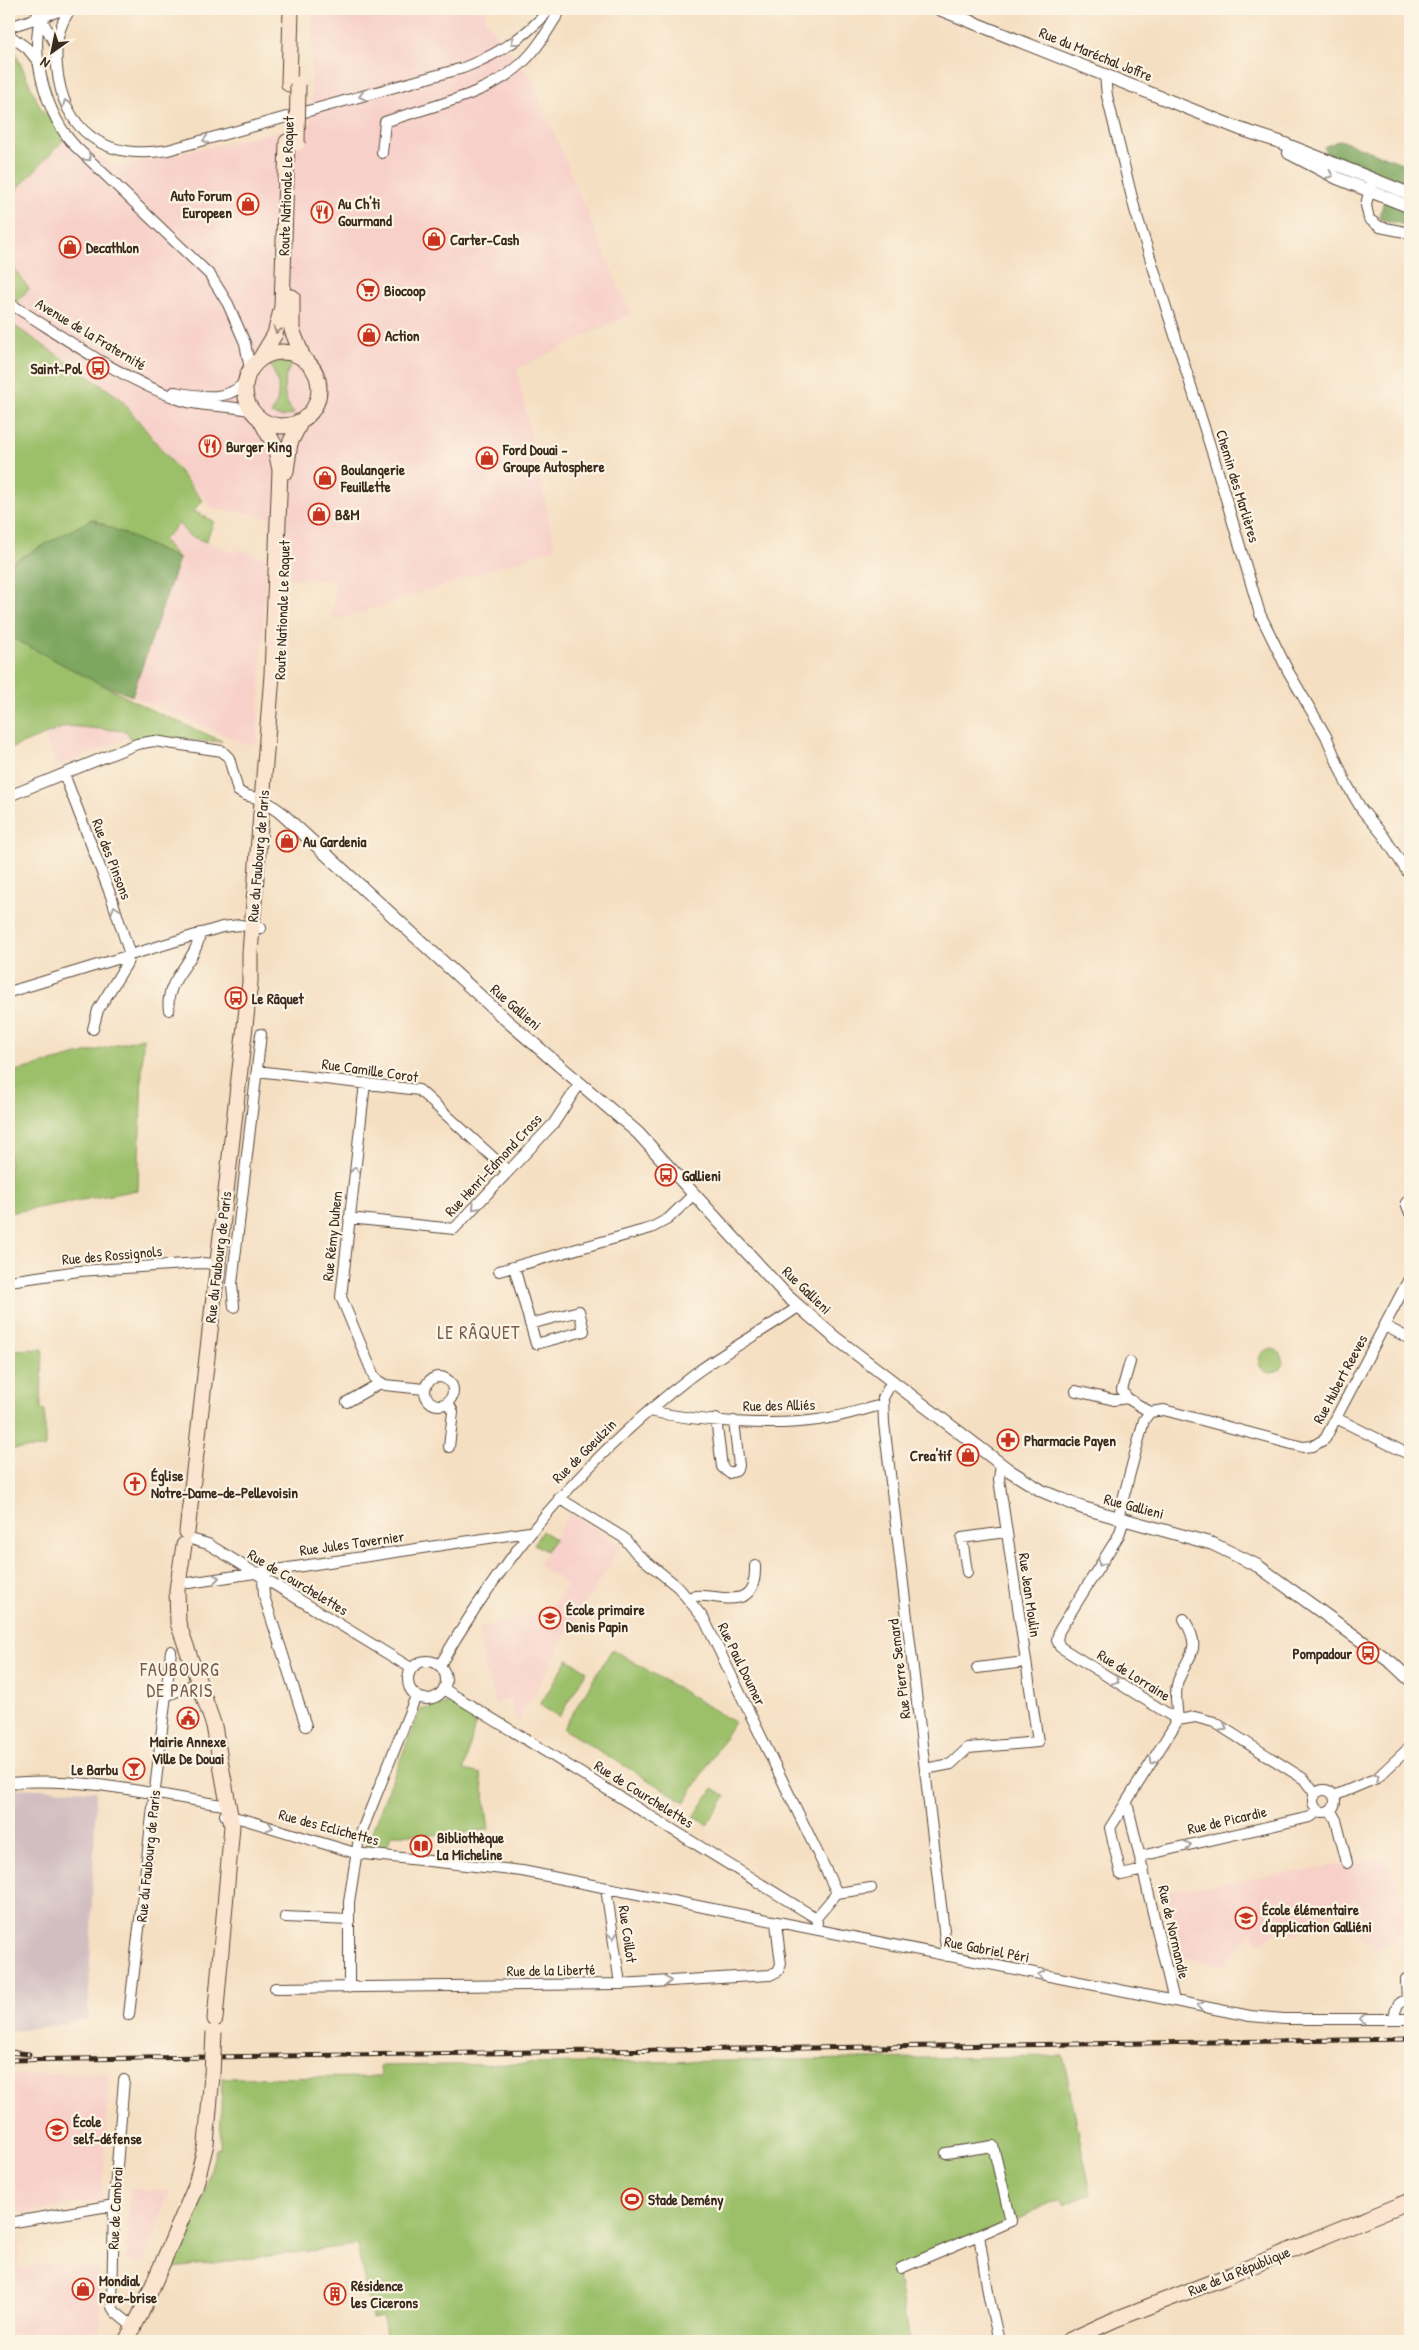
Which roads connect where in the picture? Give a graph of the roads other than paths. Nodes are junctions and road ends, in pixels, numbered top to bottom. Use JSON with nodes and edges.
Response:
{"nodes":[{"id":1,"x":36,"y":9,"type":"edge"},
{"id":2,"x":66,"y":9,"type":"edge"},
{"id":3,"x":71,"y":9,"type":"edge"},
{"id":4,"x":291,"y":9,"type":"edge"},
{"id":5,"x":300,"y":9,"type":"edge"},
{"id":6,"x":550,"y":9,"type":"edge"},
{"id":7,"x":561,"y":9,"type":"edge"},
{"id":8,"x":939,"y":9,"type":"edge"},
{"id":9,"x":40,"y":19,"type":"junction"},
{"id":10,"x":9,"y":27,"type":"edge"},
{"id":11,"x":9,"y":36,"type":"edge"},
{"id":12,"x":57,"y":49,"type":"junction"},
{"id":13,"x":40,"y":64,"type":"junction"},
{"id":14,"x":1105,"y":75,"type":"junction"},
{"id":15,"x":294,"y":84,"type":"junction"},
{"id":16,"x":292,"y":142,"type":"junction"},
{"id":17,"x":382,"y":153,"type":"dead end"},
{"id":18,"x":1371,"y":185,"type":"junction"},
{"id":19,"x":1410,"y":194,"type":"edge"},
{"id":20,"x":1410,"y":207,"type":"edge"},
{"id":21,"x":1410,"y":234,"type":"edge"},
{"id":22,"x":9,"y":302,"type":"edge"},
{"id":23,"x":304,"y":360,"type":"junction"},
{"id":24,"x":252,"y":370,"type":"junction"},
{"id":25,"x":158,"y":389,"type":"junction"},
{"id":26,"x":256,"y":415,"type":"junction"},
{"id":27,"x":301,"y":420,"type":"junction"},
{"id":28,"x":266,"y":760,"type":"joint"},
{"id":29,"x":64,"y":774,"type":"junction"},
{"id":30,"x":9,"y":796,"type":"edge"},
{"id":31,"x":269,"y":803,"type":"junction"},
{"id":32,"x":1410,"y":876,"type":"edge"},
{"id":33,"x":257,"y":927,"type":"junction"},
{"id":34,"x":200,"y":933,"type":"junction"},
{"id":35,"x":130,"y":955,"type":"junction"},
{"id":36,"x":9,"y":992,"type":"edge"},
{"id":37,"x":169,"y":1010,"type":"dead end"},
{"id":38,"x":93,"y":1028,"type":"dead end"},
{"id":39,"x":261,"y":1034,"type":"dead end"},
{"id":40,"x":257,"y":1071,"type":"junction"},
{"id":41,"x":365,"y":1083,"type":"junction"},
{"id":42,"x":580,"y":1083,"type":"junction"},
{"id":43,"x":508,"y":1172,"type":"junction"},
{"id":44,"x":694,"y":1194,"type":"junction"},
{"id":45,"x":349,"y":1218,"type":"junction"},
{"id":46,"x":218,"y":1264,"type":"junction"},
{"id":47,"x":514,"y":1267,"type":"junction"},
{"id":48,"x":499,"y":1271,"type":"dead end"},
{"id":49,"x":1410,"y":1277,"type":"edge"},
{"id":50,"x":9,"y":1281,"type":"edge"},
{"id":51,"x":234,"y":1307,"type":"dead end"},
{"id":52,"x":798,"y":1307,"type":"junction"},
{"id":53,"x":530,"y":1324,"type":"junction"},
{"id":54,"x":1385,"y":1326,"type":"junction"},
{"id":55,"x":1410,"y":1339,"type":"edge"},
{"id":56,"x":1130,"y":1362,"type":"dead end"},
{"id":57,"x":892,"y":1381,"type":"junction"},
{"id":58,"x":380,"y":1383,"type":"junction"},
{"id":59,"x":424,"y":1389,"type":"junction"},
{"id":60,"x":1076,"y":1391,"type":"dead end"},
{"id":61,"x":1127,"y":1398,"type":"junction"},
{"id":62,"x":347,"y":1402,"type":"dead end"},
{"id":63,"x":448,"y":1402,"type":"junction"},
{"id":64,"x":882,"y":1405,"type":"junction"},
{"id":65,"x":649,"y":1411,"type":"junction"},
{"id":66,"x":1150,"y":1412,"type":"junction"},
{"id":67,"x":716,"y":1419,"type":"junction"},
{"id":68,"x":1338,"y":1419,"type":"junction"},
{"id":69,"x":734,"y":1421,"type":"junction"},
{"id":70,"x":449,"y":1448,"type":"dead end"},
{"id":71,"x":1410,"y":1455,"type":"edge"},
{"id":72,"x":1001,"y":1464,"type":"junction"},
{"id":73,"x":559,"y":1498,"type":"junction"},
{"id":74,"x":1121,"y":1519,"type":"junction"},
{"id":75,"x":529,"y":1532,"type":"junction"},
{"id":76,"x":1006,"y":1532,"type":"junction"},
{"id":77,"x":189,"y":1539,"type":"junction"},
{"id":78,"x":755,"y":1566,"type":"dead end"},
{"id":79,"x":253,"y":1572,"type":"junction"},
{"id":80,"x":967,"y":1572,"type":"dead end"},
{"id":81,"x":263,"y":1578,"type":"junction"},
{"id":82,"x":178,"y":1582,"type":"junction"},
{"id":83,"x":688,"y":1598,"type":"junction"},
{"id":84,"x":1184,"y":1620,"type":"dead end"},
{"id":85,"x":171,"y":1651,"type":"dead end"},
{"id":86,"x":1025,"y":1662,"type":"junction"},
{"id":87,"x":440,"y":1665,"type":"junction"},
{"id":88,"x":412,"y":1668,"type":"junction"},
{"id":89,"x":977,"y":1668,"type":"dead end"},
{"id":90,"x":1410,"y":1680,"type":"edge"},
{"id":91,"x":199,"y":1682,"type":"junction"},
{"id":92,"x":444,"y":1689,"type":"junction"},
{"id":93,"x":166,"y":1696,"type":"junction"},
{"id":94,"x":416,"y":1696,"type":"junction"},
{"id":95,"x":1178,"y":1720,"type":"junction"},
{"id":96,"x":306,"y":1726,"type":"dead end"},
{"id":97,"x":1410,"y":1747,"type":"edge"},
{"id":98,"x":925,"y":1769,"type":"junction"},
{"id":99,"x":9,"y":1783,"type":"edge"},
{"id":100,"x":155,"y":1792,"type":"junction"},
{"id":101,"x":1315,"y":1794,"type":"junction"},
{"id":102,"x":1334,"y":1796,"type":"junction"},
{"id":103,"x":1127,"y":1803,"type":"junction"},
{"id":104,"x":227,"y":1811,"type":"junction"},
{"id":105,"x":1319,"y":1811,"type":"junction"},
{"id":106,"x":1331,"y":1811,"type":"junction"},
{"id":107,"x":355,"y":1853,"type":"junction"},
{"id":108,"x":1141,"y":1856,"type":"junction"},
{"id":109,"x":1347,"y":1863,"type":"dead end"},
{"id":110,"x":1144,"y":1870,"type":"junction"},
{"id":111,"x":577,"y":1882,"type":"joint"},
{"id":112,"x":606,"y":1888,"type":"junction"},
{"id":113,"x":871,"y":1888,"type":"dead end"},
{"id":114,"x":837,"y":1893,"type":"junction"},
{"id":115,"x":285,"y":1917,"type":"dead end"},
{"id":116,"x":816,"y":1918,"type":"junction"},
{"id":117,"x":349,"y":1920,"type":"junction"},
{"id":118,"x":776,"y":1924,"type":"junction"},
{"id":119,"x":818,"y":1932,"type":"junction"},
{"id":120,"x":947,"y":1956,"type":"junction"},
{"id":121,"x":1406,"y":1979,"type":"dead end"},
{"id":122,"x":620,"y":1984,"type":"junction"},
{"id":123,"x":275,"y":1988,"type":"dead end"},
{"id":124,"x":349,"y":1988,"type":"junction"},
{"id":125,"x":1409,"y":2000,"type":"edge"},
{"id":126,"x":1174,"y":2001,"type":"junction"},
{"id":127,"x":129,"y":2015,"type":"dead end"},
{"id":128,"x":1394,"y":2019,"type":"junction"},
{"id":129,"x":1410,"y":2019,"type":"edge"},
{"id":130,"x":124,"y":2080,"type":"dead end"},
{"id":131,"x":946,"y":2154,"type":"dead end"},
{"id":132,"x":1410,"y":2201,"type":"edge"},
{"id":133,"x":114,"y":2205,"type":"junction"},
{"id":134,"x":9,"y":2223,"type":"edge"},
{"id":135,"x":979,"y":2235,"type":"junction"},
{"id":136,"x":901,"y":2268,"type":"dead end"},
{"id":137,"x":135,"y":2328,"type":"edge"},
{"id":138,"x":126,"y":2341,"type":"edge"},
{"id":139,"x":999,"y":2341,"type":"edge"},
{"id":140,"x":1068,"y":2341,"type":"edge"}],
"edges":[{"from":1,"to":9,"type":"street"},
{"from":2,"to":9,"type":"street"},
{"from":3,"to":12,"type":"street"},
{"from":4,"to":15,"type":"main road","name":"Route Nationale Le Raquet"},
{"from":5,"to":15,"type":"main road","name":"Route Nationale Le Raquet"},
{"from":6,"to":12,"type":"street","one_way":true},
{"from":7,"to":17,"type":"street"},
{"from":8,"to":14,"type":"street","name":"Rue du Maréchal Joffre"},
{"from":9,"to":10,"type":"street"},
{"from":9,"to":12,"type":"street"},
{"from":9,"to":13,"type":"street"},
{"from":11,"to":13,"type":"street"},
{"from":13,"to":24,"type":"street","one_way":true},
{"from":14,"to":18,"type":"street","name":"Rue du Maréchal Joffre"},
{"from":14,"to":32,"type":"street","name":"Chemin des Marlières"},
{"from":15,"to":16,"type":"main road","name":"Route Nationale Le Raquet"},
{"from":16,"to":23,"type":"main road","name":"Route Nationale Le Raquet"},
{"from":16,"to":24,"type":"main road","name":"Route Nationale Le Raquet","one_way":true},
{"from":18,"to":19,"type":"street","name":"Rue du Maréchal Joffre"},
{"from":18,"to":20,"type":"street","name":"Rue du Maréchal Joffre"},
{"from":18,"to":21,"type":"street"},
{"from":22,"to":25,"type":"street","name":"Avenue de la Fraternité"},
{"from":23,"to":24,"type":"main road"},
{"from":23,"to":27,"type":"main road"},
{"from":24,"to":25,"type":"street","name":"Avenue de la Fraternité"},
{"from":24,"to":26,"type":"main road"},
{"from":25,"to":26,"type":"street","name":"Avenue de la Fraternité"},
{"from":26,"to":27,"type":"main road"},
{"from":26,"to":28,"type":"main road","name":"Route Nationale Le Raquet"},
{"from":27,"to":31,"type":"main road","name":"Route Nationale Le Raquet"},
{"from":28,"to":31,"type":"main road","name":"Rue du Faubourg de Paris"},
{"from":29,"to":30,"type":"street"},
{"from":29,"to":31,"type":"street"},
{"from":35,"to":29,"type":"street","name":"Rue des Pinsons","one_way":true},
{"from":31,"to":33,"type":"main road","name":"Rue du Faubourg de Paris"},
{"from":31,"to":42,"type":"street","name":"Rue Gallieni"},
{"from":33,"to":34,"type":"street"},
{"from":33,"to":46,"type":"main road","name":"Rue du Faubourg de Paris"},
{"from":34,"to":35,"type":"street"},
{"from":34,"to":37,"type":"street"},
{"from":35,"to":36,"type":"street"},
{"from":35,"to":38,"type":"street"},
{"from":39,"to":40,"type":"street","name":"Rue du Faubourg de Paris"},
{"from":40,"to":41,"type":"street","name":"Rue Camille Corot"},
{"from":40,"to":51,"type":"street","name":"Rue du Faubourg de Paris"},
{"from":41,"to":43,"type":"street","name":"Rue Camille Corot"},
{"from":45,"to":41,"type":"street","name":"Rue Rémy Duhem","one_way":true},
{"from":42,"to":43,"type":"street","name":"Rue Henri-Edmond Cross"},
{"from":42,"to":44,"type":"street","name":"Rue Gallieni"},
{"from":43,"to":45,"type":"street","name":"Rue Henri-Edmond Cross","one_way":true},
{"from":44,"to":47,"type":"street"},
{"from":44,"to":52,"type":"street","name":"Rue Gallieni"},
{"from":45,"to":58,"type":"street","name":"Rue Rémy Duhem"},
{"from":46,"to":50,"type":"street","name":"Rue des Rossignols"},
{"from":46,"to":77,"type":"main road","name":"Rue du Faubourg de Paris"},
{"from":47,"to":48,"type":"street"},
{"from":47,"to":53,"type":"street"},
{"from":49,"to":54,"type":"street","name":"Rue Hubert Reeves"},
{"from":52,"to":57,"type":"street","name":"Rue Gallieni"},
{"from":52,"to":65,"type":"street","name":"Rue de Goeulzin"},
{"from":53,"to":53,"type":"street"},
{"from":54,"to":55,"type":"street"},
{"from":54,"to":68,"type":"street","name":"Rue Hubert Reeves"},
{"from":56,"to":61,"type":"street"},
{"from":57,"to":64,"type":"street","name":"Rue Pierre Semard"},
{"from":57,"to":72,"type":"street","name":"Rue Gallieni"},
{"from":58,"to":59,"type":"street"},
{"from":58,"to":62,"type":"street"},
{"from":59,"to":63,"type":"street"},
{"from":59,"to":63,"type":"street"},
{"from":60,"to":61,"type":"street","name":"Rue Hubert Reeves"},
{"from":61,"to":66,"type":"street","name":"Rue Hubert Reeves"},
{"from":63,"to":70,"type":"street"},
{"from":64,"to":69,"type":"street","name":"Rue des Alliés"},
{"from":64,"to":98,"type":"street","name":"Rue Pierre Semard"},
{"from":65,"to":67,"type":"street","name":"Rue des Alliés"},
{"from":65,"to":73,"type":"street","name":"Rue de Goeulzin"},
{"from":66,"to":68,"type":"street","name":"Rue Hubert Reeves"},
{"from":66,"to":74,"type":"street"},
{"from":67,"to":69,"type":"street","name":"Rue des Alliés"},
{"from":67,"to":69,"type":"street","name":"Rue des Alliés"},
{"from":68,"to":71,"type":"street"},
{"from":72,"to":74,"type":"street","name":"Rue Gallieni"},
{"from":72,"to":76,"type":"street","name":"Rue Jean Moulin"},
{"from":73,"to":75,"type":"street","name":"Rue de Goeulzin"},
{"from":73,"to":83,"type":"street","name":"Rue Paul Doumer"},
{"from":74,"to":90,"type":"street","name":"Rue Gallieni"},
{"from":74,"to":95,"type":"street","name":"Rue de Lorraine","one_way":true},
{"from":75,"to":79,"type":"street","name":"Rue Jules Tavernier"},
{"from":75,"to":87,"type":"street","name":"Rue de Goeulzin"},
{"from":76,"to":80,"type":"street"},
{"from":76,"to":86,"type":"street","name":"Rue Jean Moulin"},
{"from":77,"to":79,"type":"street","name":"Rue de Courchelettes"},
{"from":77,"to":82,"type":"main road","name":"Rue du Faubourg de Paris"},
{"from":78,"to":83,"type":"street"},
{"from":79,"to":81,"type":"street","name":"Rue de Courchelettes"},
{"from":82,"to":79,"type":"street","name":"Rue Jules Tavernier","one_way":true},
{"from":81,"to":88,"type":"street","name":"Rue de Courchelettes"},
{"from":81,"to":96,"type":"street"},
{"from":82,"to":91,"type":"main road","name":"Rue du Faubourg de Paris"},
{"from":83,"to":114,"type":"street","name":"Rue Paul Doumer"},
{"from":84,"to":95,"type":"street"},
{"from":85,"to":93,"type":"street","name":"Rue du Faubourg de Paris"},
{"from":86,"to":89,"type":"street"},
{"from":86,"to":98,"type":"street","name":"Rue Jean Moulin"},
{"from":87,"to":88,"type":"street"},
{"from":87,"to":92,"type":"street"},
{"from":88,"to":94,"type":"street"},
{"from":91,"to":93,"type":"street"},
{"from":91,"to":104,"type":"main road","name":"Rue du Faubourg de Paris"},
{"from":92,"to":94,"type":"street"},
{"from":92,"to":116,"type":"street","name":"Rue de Courchelettes"},
{"from":93,"to":100,"type":"street","name":"Rue du Faubourg de Paris"},
{"from":94,"to":107,"type":"street"},
{"from":95,"to":101,"type":"street","name":"Rue de Lorraine","one_way":true},
{"from":95,"to":103,"type":"street","name":"Rue de Normandie","one_way":true},
{"from":102,"to":97,"type":"street","one_way":true},
{"from":98,"to":120,"type":"street","name":"Rue Pierre Semard"},
{"from":99,"to":100,"type":"street","name":"Rue des Eclichettes"},
{"from":100,"to":104,"type":"street","name":"Rue des Eclichettes"},
{"from":100,"to":127,"type":"street","name":"Rue du Faubourg de Paris"},
{"from":101,"to":102,"type":"street"},
{"from":101,"to":105,"type":"street"},
{"from":102,"to":106,"type":"street"},
{"from":103,"to":108,"type":"street","name":"Rue de Normandie"},
{"from":103,"to":110,"type":"street","name":"Rue de Normandie"},
{"from":104,"to":107,"type":"street","name":"Rue des Eclichettes","one_way":true},
{"from":104,"to":137,"type":"main road","name":"Rue du Faubourg de Paris","bridge":true},
{"from":105,"to":106,"type":"street"},
{"from":108,"to":105,"type":"street","name":"Rue de Picardie","one_way":true},
{"from":106,"to":109,"type":"street"},
{"from":107,"to":111,"type":"street","name":"Rue des Eclichettes"},
{"from":107,"to":117,"type":"street"},
{"from":108,"to":110,"type":"street","name":"Rue de Normandie"},
{"from":110,"to":126,"type":"street","name":"Rue de Normandie"},
{"from":111,"to":112,"type":"street","name":"Rue Gabriel Péri"},
{"from":112,"to":118,"type":"street","name":"Rue Gabriel Péri"},
{"from":112,"to":122,"type":"street","name":"Rue Coillot","one_way":true},
{"from":113,"to":114,"type":"street"},
{"from":114,"to":116,"type":"street"},
{"from":115,"to":117,"type":"street"},
{"from":116,"to":119,"type":"street"},
{"from":117,"to":124,"type":"street"},
{"from":118,"to":119,"type":"street","name":"Rue Gabriel Péri"},
{"from":122,"to":118,"type":"street","name":"Rue de la Liberté","one_way":true},
{"from":119,"to":120,"type":"street","name":"Rue Gabriel Péri"},
{"from":126,"to":120,"type":"street","name":"Rue Gabriel Péri","one_way":true},
{"from":121,"to":125,"type":"street"},
{"from":122,"to":124,"type":"street","name":"Rue de la Liberté"},
{"from":123,"to":124,"type":"street","name":"Rue de la Liberté"},
{"from":125,"to":128,"type":"street"},
{"from":128,"to":126,"type":"street","name":"Rue Gabriel Péri","one_way":true},
{"from":128,"to":129,"type":"street","name":"Rue Gabriel Péri"},
{"from":130,"to":133,"type":"street","name":"Rue de Cambrai"},
{"from":131,"to":135,"type":"street"},
{"from":132,"to":140,"type":"main road","name":"Rue de la République"},
{"from":133,"to":134,"type":"street"},
{"from":133,"to":137,"type":"street","name":"Rue de Cambrai"},
{"from":135,"to":136,"type":"street"},
{"from":135,"to":139,"type":"street"},
{"from":137,"to":138,"type":"main road"}]}
